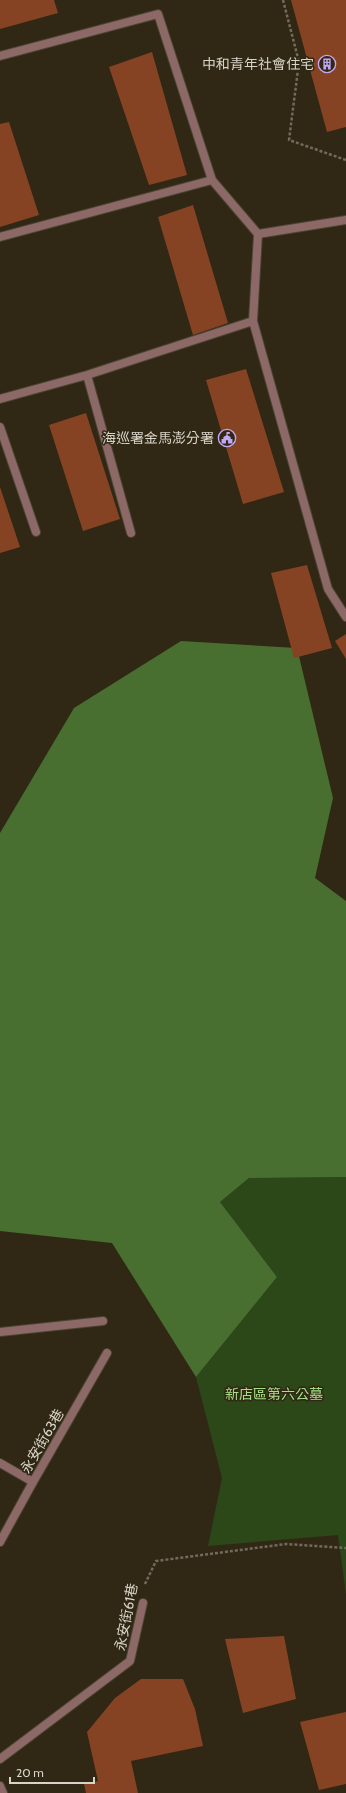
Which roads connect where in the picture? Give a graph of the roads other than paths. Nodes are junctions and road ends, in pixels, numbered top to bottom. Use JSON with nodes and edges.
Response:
{"nodes":[{"id":1,"x":0,"y":56,"type":"edge"},
{"id":2,"x":212,"y":180,"type":"junction"},
{"id":3,"x":346,"y":220,"type":"edge"},
{"id":4,"x":258,"y":234,"type":"junction"},
{"id":5,"x":0,"y":238,"type":"edge"},
{"id":6,"x":253,"y":321,"type":"junction"},
{"id":7,"x":87,"y":375,"type":"junction"},
{"id":8,"x":0,"y":398,"type":"edge"},
{"id":9,"x":0,"y":427,"type":"edge"},
{"id":10,"x":36,"y":532,"type":"dead end"},
{"id":11,"x":131,"y":533,"type":"dead end"},
{"id":12,"x":346,"y":617,"type":"edge"},
{"id":13,"x":103,"y":1321,"type":"dead end"},
{"id":14,"x":0,"y":1332,"type":"edge"},
{"id":15,"x":107,"y":1353,"type":"dead end"},
{"id":16,"x":0,"y":1463,"type":"edge"},
{"id":17,"x":33,"y":1482,"type":"junction"},
{"id":18,"x":0,"y":1542,"type":"edge"},
{"id":19,"x":143,"y":1603,"type":"road end"},
{"id":20,"x":0,"y":1759,"type":"edge"},
{"id":21,"x":0,"y":1786,"type":"edge"},
{"id":22,"x":3,"y":1793,"type":"edge"}],
"edges":[{"from":1,"to":2,"type":"street"},
{"from":2,"to":4,"type":"street"},
{"from":2,"to":5,"type":"street"},
{"from":3,"to":4,"type":"street"},
{"from":4,"to":6,"type":"street"},
{"from":6,"to":7,"type":"street"},
{"from":6,"to":12,"type":"street"},
{"from":7,"to":8,"type":"street"},
{"from":7,"to":11,"type":"street"},
{"from":9,"to":10,"type":"street"},
{"from":13,"to":14,"type":"street"},
{"from":15,"to":17,"type":"street","name":"永安街63巷"},
{"from":16,"to":17,"type":"street"},
{"from":17,"to":18,"type":"street","name":"永安街63巷"},
{"from":19,"to":20,"type":"street","name":"永安街61巷"},
{"from":21,"to":22,"type":"street"}]}
